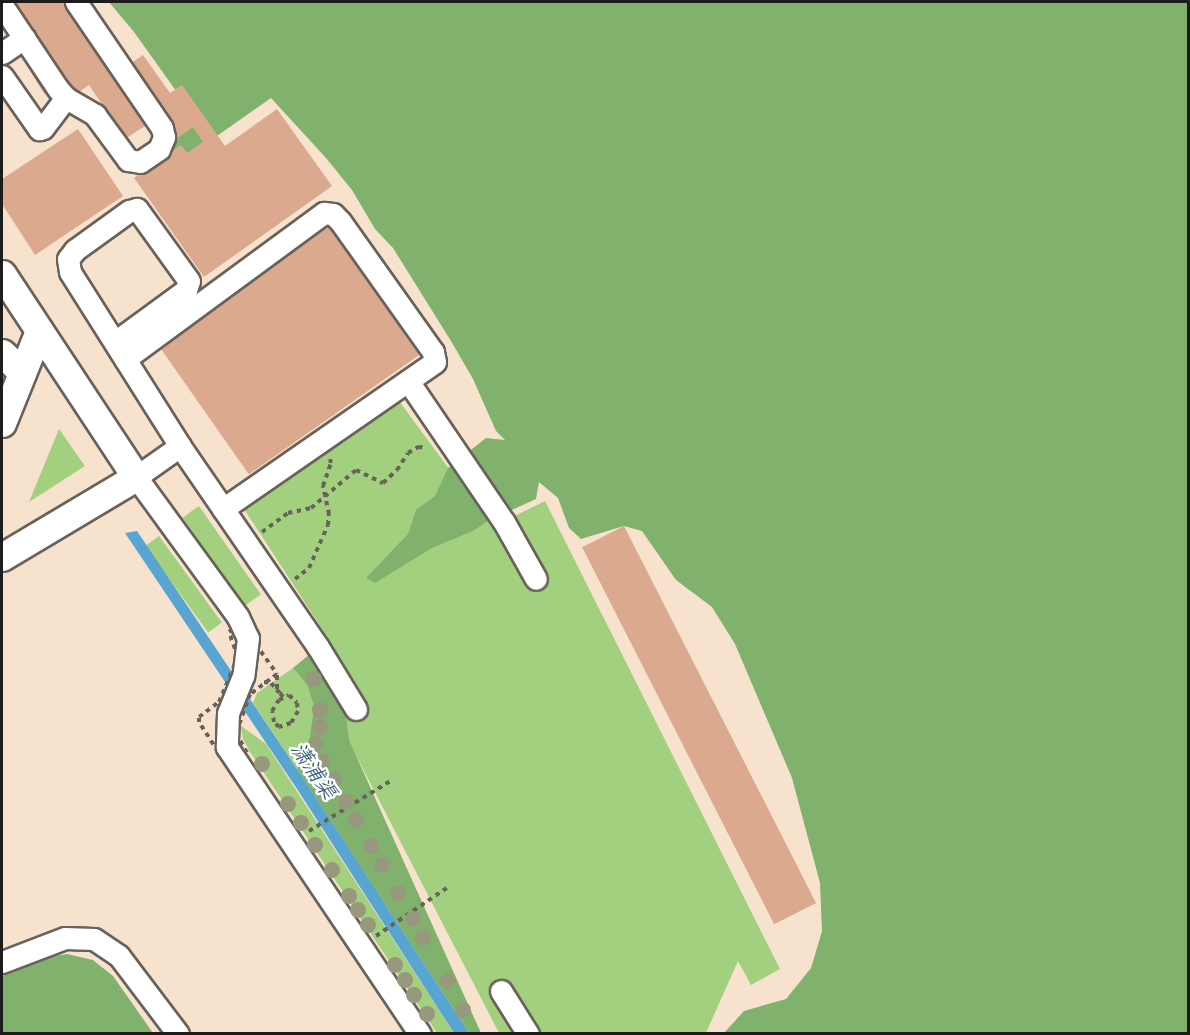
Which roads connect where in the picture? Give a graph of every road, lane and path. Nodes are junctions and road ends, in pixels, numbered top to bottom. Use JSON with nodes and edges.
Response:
{"nodes":[{"id":1,"x":76,"y":2,"type":"edge"},
{"id":2,"x":2,"y":5,"type":"edge"},
{"id":3,"x":24,"y":38,"type":"junction"},
{"id":4,"x":2,"y":53,"type":"edge"},
{"id":5,"x":7,"y":84,"type":"edge"},
{"id":6,"x":66,"y":98,"type":"junction"},
{"id":7,"x":2,"y":274,"type":"edge"},
{"id":8,"x":39,"y":332,"type":"junction"},
{"id":9,"x":120,"y":350,"type":"junction"},
{"id":10,"x":2,"y":353,"type":"edge"},
{"id":11,"x":22,"y":372,"type":"junction"},
{"id":12,"x":408,"y":381,"type":"junction"},
{"id":13,"x":2,"y":423,"type":"edge"},
{"id":14,"x":447,"y":438,"type":"junction"},
{"id":15,"x":322,"y":440,"type":"junction"},
{"id":16,"x":180,"y":446,"type":"junction"},
{"id":17,"x":136,"y":477,"type":"junction"},
{"id":18,"x":325,"y":498,"type":"junction"},
{"id":19,"x":223,"y":509,"type":"junction"},
{"id":20,"x":247,"y":544,"type":"junction"},
{"id":21,"x":2,"y":557,"type":"edge"},
{"id":22,"x":536,"y":579,"type":"dead end"},
{"id":23,"x":278,"y":588,"type":"junction"},
{"id":24,"x":277,"y":674,"type":"dead end"},
{"id":25,"x":264,"y":682,"type":"dead end"},
{"id":26,"x":283,"y":697,"type":"junction"},
{"id":27,"x":356,"y":709,"type":"dead end"},
{"id":28,"x":392,"y":780,"type":"dead end"},
{"id":29,"x":317,"y":826,"type":"dead end"},
{"id":30,"x":448,"y":887,"type":"dead end"},
{"id":31,"x":385,"y":930,"type":"dead end"},
{"id":32,"x":2,"y":962,"type":"edge"},
{"id":33,"x":501,"y":991,"type":"dead end"},
{"id":34,"x":178,"y":1034,"type":"edge"},
{"id":35,"x":420,"y":1034,"type":"edge"},
{"id":36,"x":528,"y":1034,"type":"edge"}],
"edges":[{"from":1,"to":6,"type":"street"},
{"from":2,"to":3,"type":"street"},
{"from":3,"to":4,"type":"street"},
{"from":3,"to":6,"type":"street"},
{"from":5,"to":6,"type":"street"},
{"from":7,"to":8,"type":"main road"},
{"from":8,"to":11,"type":"main road"},
{"from":8,"to":17,"type":"main road"},
{"from":9,"to":9,"type":"street"},
{"from":9,"to":12,"type":"street"},
{"from":9,"to":16,"type":"street"},
{"from":10,"to":11,"type":"main road"},
{"from":11,"to":13,"type":"main road"},
{"from":12,"to":14,"type":"street"},
{"from":12,"to":15,"type":"street"},
{"from":14,"to":18,"type":"path"},
{"from":14,"to":22,"type":"street"},
{"from":15,"to":18,"type":"path"},
{"from":15,"to":19,"type":"street"},
{"from":16,"to":17,"type":"street"},
{"from":16,"to":19,"type":"street"},
{"from":17,"to":21,"type":"main road"},
{"from":17,"to":35,"type":"street"},
{"from":18,"to":20,"type":"path"},
{"from":18,"to":23,"type":"path"},
{"from":19,"to":20,"type":"street"},
{"from":20,"to":23,"type":"street"},
{"from":23,"to":27,"type":"street"},
{"from":24,"to":26,"type":"path"},
{"from":25,"to":26,"type":"path"},
{"from":26,"to":26,"type":"path"},
{"from":28,"to":29,"type":"path"},
{"from":30,"to":31,"type":"path"},
{"from":32,"to":34,"type":"street"},
{"from":33,"to":36,"type":"street"}]}
